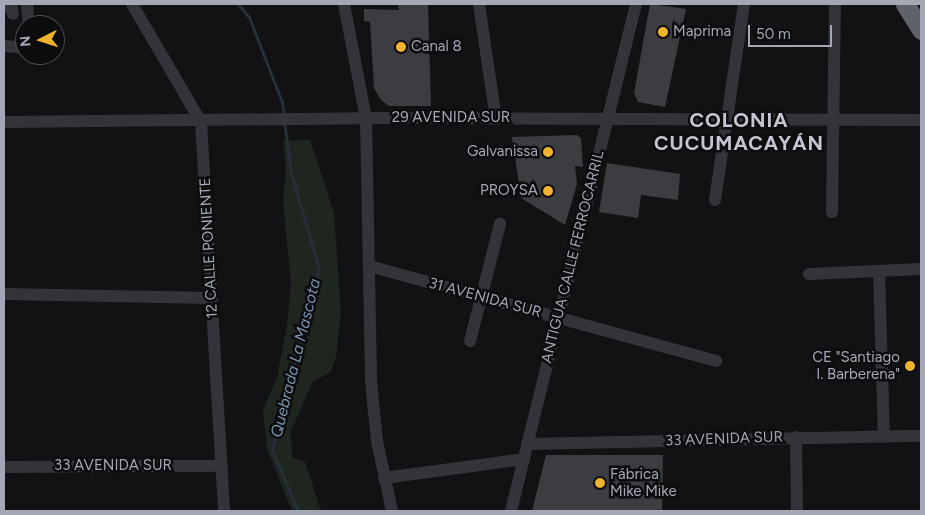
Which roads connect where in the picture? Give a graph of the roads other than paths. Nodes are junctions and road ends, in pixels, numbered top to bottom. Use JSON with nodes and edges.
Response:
{"nodes":[{"id":1,"x":132,"y":4,"type":"edge"},
{"id":2,"x":344,"y":4,"type":"edge"},
{"id":3,"x":479,"y":4,"type":"edge"},
{"id":4,"x":636,"y":4,"type":"edge"},
{"id":5,"x":744,"y":4,"type":"edge"},
{"id":6,"x":835,"y":4,"type":"edge"},
{"id":7,"x":905,"y":4,"type":"edge"},
{"id":8,"x":912,"y":4,"type":"edge"},
{"id":9,"x":921,"y":29,"type":"edge"},
{"id":10,"x":921,"y":108,"type":"edge"},
{"id":11,"x":366,"y":118,"type":"junction"},
{"id":12,"x":729,"y":118,"type":"junction"},
{"id":13,"x":496,"y":119,"type":"junction"},
{"id":14,"x":607,"y":120,"type":"junction"},
{"id":15,"x":833,"y":120,"type":"junction"},
{"id":16,"x":899,"y":120,"type":"junction"},
{"id":17,"x":921,"y":120,"type":"edge"},
{"id":18,"x":4,"y":122,"type":"edge"},
{"id":19,"x":201,"y":122,"type":"junction"},
{"id":20,"x":715,"y":200,"type":"dead end"},
{"id":21,"x":832,"y":212,"type":"dead end"},
{"id":22,"x":500,"y":224,"type":"dead end"},
{"id":23,"x":369,"y":266,"type":"junction"},
{"id":24,"x":921,"y":270,"type":"edge"},
{"id":25,"x":879,"y":271,"type":"junction"},
{"id":26,"x":809,"y":274,"type":"dead end"},
{"id":27,"x":4,"y":294,"type":"edge"},
{"id":28,"x":482,"y":297,"type":"junction"},
{"id":29,"x":212,"y":298,"type":"junction"},
{"id":30,"x":557,"y":318,"type":"junction"},
{"id":31,"x":470,"y":341,"type":"dead end"},
{"id":32,"x":716,"y":361,"type":"dead end"},
{"id":33,"x":884,"y":435,"type":"junction"},
{"id":34,"x":921,"y":436,"type":"edge"},
{"id":35,"x":796,"y":437,"type":"junction"},
{"id":36,"x":527,"y":444,"type":"junction"},
{"id":37,"x":524,"y":459,"type":"junction"},
{"id":38,"x":222,"y":466,"type":"junction"},
{"id":39,"x":4,"y":467,"type":"edge"},
{"id":40,"x":384,"y":478,"type":"junction"},
{"id":41,"x":224,"y":511,"type":"edge"},
{"id":42,"x":392,"y":511,"type":"edge"},
{"id":43,"x":511,"y":511,"type":"edge"},
{"id":44,"x":797,"y":511,"type":"edge"}],
"edges":[{"from":1,"to":19,"type":"street","name":"12 CALLE PONIENTE"},
{"from":2,"to":11,"type":"street"},
{"from":3,"to":13,"type":"street"},
{"from":4,"to":14,"type":"street","name":"ANTIGUA CALLE FERROCARRIL"},
{"from":5,"to":12,"type":"street"},
{"from":6,"to":15,"type":"street"},
{"from":7,"to":9,"type":"highway"},
{"from":8,"to":9,"type":"highway"},
{"from":10,"to":16,"type":"street","name":"29 AVENIDA SUR"},
{"from":11,"to":13,"type":"street","name":"29 AVENIDA SUR"},
{"from":11,"to":19,"type":"street","name":"29 AVENIDA SUR"},
{"from":11,"to":23,"type":"street"},
{"from":12,"to":14,"type":"street","name":"29 AVENIDA SUR"},
{"from":12,"to":15,"type":"street","name":"29 AVENIDA SUR"},
{"from":12,"to":20,"type":"street"},
{"from":13,"to":14,"type":"street","name":"29 AVENIDA SUR"},
{"from":14,"to":30,"type":"street","name":"ANTIGUA CALLE FERROCARRIL"},
{"from":15,"to":16,"type":"street","name":"29 AVENIDA SUR"},
{"from":15,"to":21,"type":"street"},
{"from":16,"to":17,"type":"street","name":"29 AVENIDA SUR"},
{"from":18,"to":19,"type":"street","name":"29 AVENIDA SUR"},
{"from":19,"to":29,"type":"street","name":"12 CALLE PONIENTE"},
{"from":22,"to":28,"type":"street"},
{"from":23,"to":28,"type":"street","name":"31 AVENIDA SUR"},
{"from":23,"to":40,"type":"street"},
{"from":24,"to":25,"type":"street"},
{"from":25,"to":26,"type":"street"},
{"from":25,"to":33,"type":"street"},
{"from":27,"to":29,"type":"street"},
{"from":28,"to":30,"type":"street","name":"31 AVENIDA SUR"},
{"from":28,"to":31,"type":"street"},
{"from":29,"to":38,"type":"street","name":"12 CALLE PONIENTE"},
{"from":30,"to":32,"type":"street","name":"31 AVENIDA SUR"},
{"from":30,"to":36,"type":"street","name":"ANTIGUA CALLE FERROCARRIL"},
{"from":33,"to":34,"type":"street","name":"33 AVENIDA SUR"},
{"from":33,"to":35,"type":"street","name":"33 AVENIDA SUR"},
{"from":35,"to":36,"type":"street","name":"33 AVENIDA SUR"},
{"from":35,"to":44,"type":"street"},
{"from":36,"to":37,"type":"street","name":"ANTIGUA CALLE FERROCARRIL"},
{"from":37,"to":40,"type":"street"},
{"from":37,"to":43,"type":"street","name":"ANTIGUA CALLE FERROCARRIL"},
{"from":38,"to":39,"type":"street","name":"33 AVENIDA SUR"},
{"from":38,"to":41,"type":"street","name":"12 CALLE PONIENTE"},
{"from":40,"to":42,"type":"street"}]}
